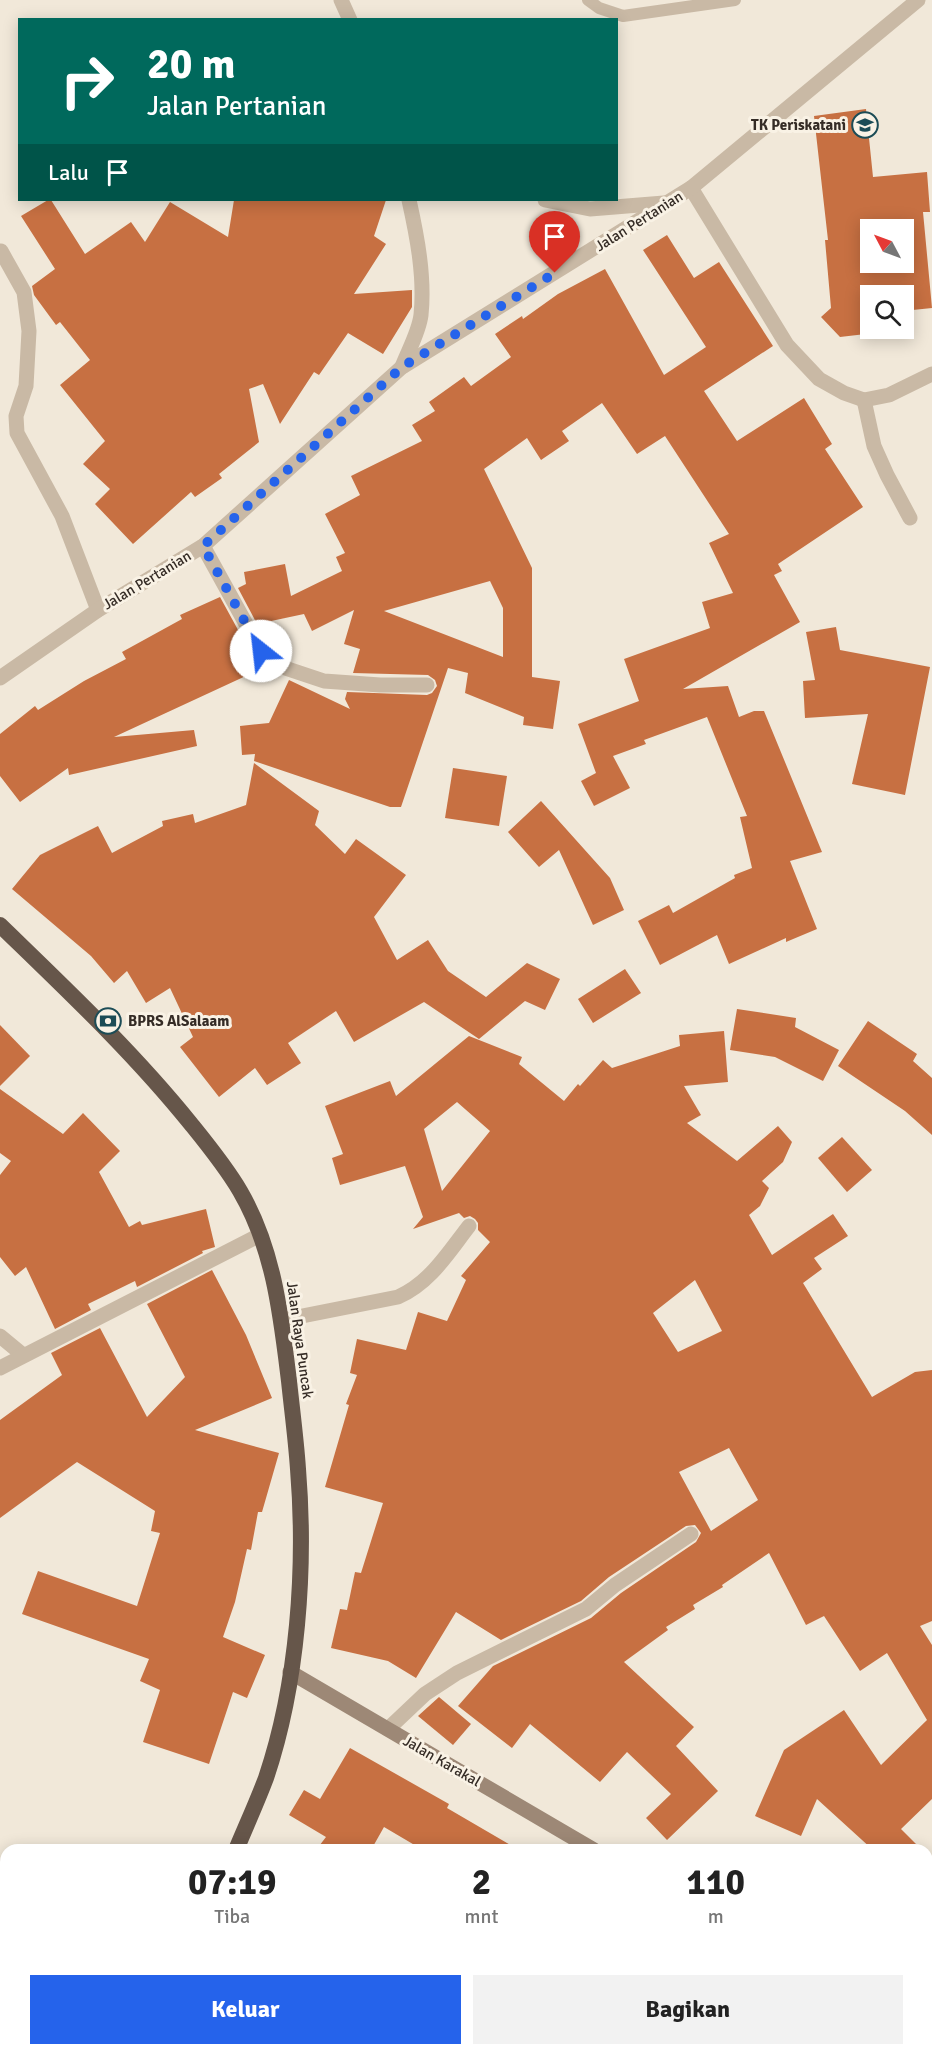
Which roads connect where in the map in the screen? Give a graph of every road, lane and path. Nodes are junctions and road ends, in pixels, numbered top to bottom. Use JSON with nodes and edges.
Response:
{"nodes":[{"id":1,"x":341,"y":0,"type":"edge"},
{"id":2,"x":588,"y":0,"type":"edge"},
{"id":3,"x":735,"y":0,"type":"edge"},
{"id":4,"x":918,"y":0,"type":"edge"},
{"id":5,"x":349,"y":18,"type":"edge"},
{"id":6,"x":691,"y":188,"type":"junction"},
{"id":7,"x":409,"y":201,"type":"edge"},
{"id":8,"x":550,"y":201,"type":"edge"},
{"id":9,"x":669,"y":202,"type":"junction"},
{"id":10,"x":1,"y":251,"type":"edge"},
{"id":11,"x":402,"y":367,"type":"junction"},
{"id":12,"x":932,"y":374,"type":"edge"},
{"id":13,"x":864,"y":400,"type":"junction"},
{"id":14,"x":910,"y":518,"type":"dead end"},
{"id":15,"x":203,"y":546,"type":"junction"},
{"id":16,"x":98,"y":610,"type":"junction"},
{"id":17,"x":0,"y":678,"type":"edge"},
{"id":18,"x":427,"y":685,"type":"dead end"},
{"id":19,"x":0,"y":925,"type":"edge"},
{"id":20,"x":470,"y":1226,"type":"dead end"},
{"id":21,"x":260,"y":1235,"type":"junction"},
{"id":22,"x":282,"y":1320,"type":"junction"},
{"id":23,"x":0,"y":1336,"type":"edge"},
{"id":24,"x":23,"y":1354,"type":"junction"},
{"id":25,"x":0,"y":1368,"type":"edge"},
{"id":26,"x":691,"y":1534,"type":"dead end"},
{"id":27,"x":290,"y":1672,"type":"junction"},
{"id":28,"x":388,"y":1730,"type":"junction"},
{"id":29,"x":238,"y":1844,"type":"edge"},
{"id":30,"x":584,"y":1844,"type":"edge"}],
"edges":[{"from":1,"to":5,"type":"street"},
{"from":2,"to":3,"type":"lane"},
{"from":4,"to":6,"type":"street","name":"Jalan Pertanian"},
{"from":6,"to":9,"type":"street","name":"Jalan Pertanian"},
{"from":6,"to":13,"type":"street"},
{"from":7,"to":11,"type":"street"},
{"from":8,"to":9,"type":"street"},
{"from":9,"to":11,"type":"street","name":"Jalan Pertanian"},
{"from":10,"to":16,"type":"street"},
{"from":11,"to":15,"type":"street","name":"Jalan Pertanian"},
{"from":12,"to":13,"type":"street"},
{"from":13,"to":14,"type":"street"},
{"from":15,"to":16,"type":"street","name":"Jalan Pertanian"},
{"from":15,"to":18,"type":"street"},
{"from":16,"to":17,"type":"street","name":"Jalan Pertanian"},
{"from":19,"to":21,"type":"highway","name":"Jalan Raya Puncak"},
{"from":20,"to":22,"type":"street"},
{"from":21,"to":22,"type":"highway","name":"Jalan Raya Puncak"},
{"from":21,"to":24,"type":"street"},
{"from":22,"to":27,"type":"highway","name":"Jalan Raya Puncak"},
{"from":23,"to":24,"type":"street"},
{"from":24,"to":25,"type":"street"},
{"from":26,"to":28,"type":"street"},
{"from":27,"to":28,"type":"main road","name":"Jalan Karakal"},
{"from":27,"to":29,"type":"highway","name":"Jalan Raya Puncak"},
{"from":28,"to":30,"type":"main road","name":"Jalan Karakal"}]}
